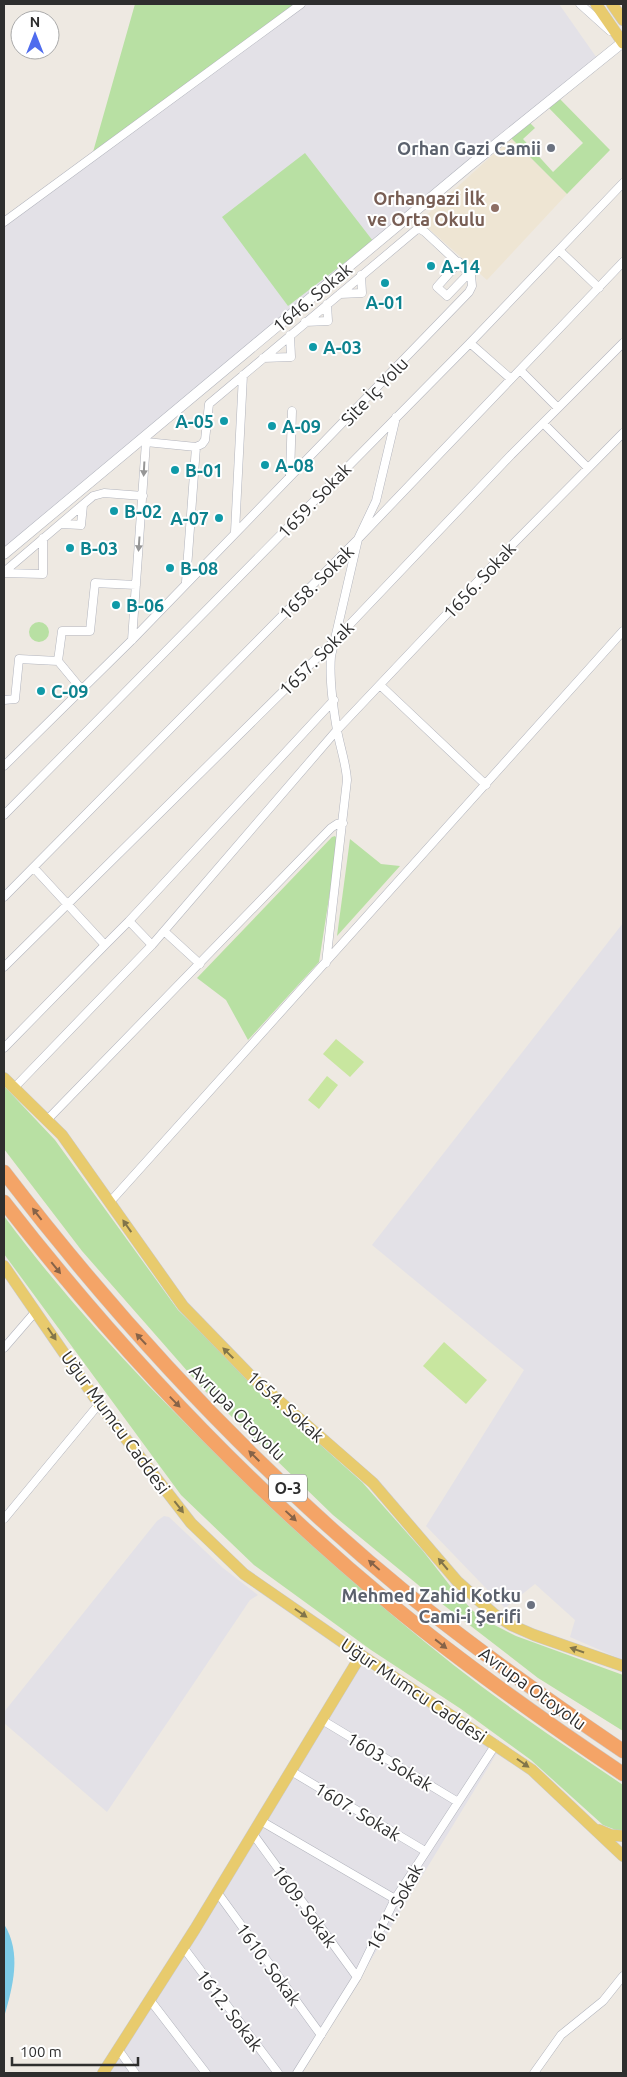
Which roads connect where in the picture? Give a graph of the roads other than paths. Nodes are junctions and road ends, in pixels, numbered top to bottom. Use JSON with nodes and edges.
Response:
{"nodes":[{"id":1,"x":301,"y":4,"type":"edge"},
{"id":2,"x":580,"y":4,"type":"edge"},
{"id":3,"x":596,"y":4,"type":"edge"},
{"id":4,"x":612,"y":4,"type":"edge"},
{"id":5,"x":623,"y":20,"type":"edge"},
{"id":6,"x":623,"y":43,"type":"edge"},
{"id":7,"x":623,"y":183,"type":"edge"},
{"id":8,"x":4,"y":222,"type":"edge"},
{"id":9,"x":559,"y":250,"type":"junction"},
{"id":10,"x":459,"y":262,"type":"junction"},
{"id":11,"x":623,"y":262,"type":"edge"},
{"id":12,"x":470,"y":272,"type":"junction"},
{"id":13,"x":361,"y":276,"type":"junction"},
{"id":14,"x":598,"y":288,"type":"junction"},
{"id":15,"x":340,"y":294,"type":"junction"},
{"id":16,"x":447,"y":296,"type":"junction"},
{"id":17,"x":327,"y":304,"type":"junction"},
{"id":18,"x":457,"y":305,"type":"junction"},
{"id":19,"x":306,"y":322,"type":"junction"},
{"id":20,"x":290,"y":335,"type":"junction"},
{"id":21,"x":470,"y":343,"type":"junction"},
{"id":22,"x":623,"y":343,"type":"edge"},
{"id":23,"x":263,"y":358,"type":"junction"},
{"id":24,"x":520,"y":370,"type":"junction"},
{"id":25,"x":243,"y":374,"type":"junction"},
{"id":26,"x":511,"y":379,"type":"junction"},
{"id":27,"x":558,"y":408,"type":"junction"},
{"id":28,"x":292,"y":411,"type":"dead end"},
{"id":29,"x":396,"y":416,"type":"junction"},
{"id":30,"x":543,"y":423,"type":"junction"},
{"id":31,"x":623,"y":433,"type":"edge"},
{"id":32,"x":144,"y":440,"type":"junction"},
{"id":33,"x":196,"y":447,"type":"junction"},
{"id":34,"x":588,"y":468,"type":"junction"},
{"id":35,"x":290,"y":476,"type":"junction"},
{"id":36,"x":142,"y":496,"type":"junction"},
{"id":37,"x":82,"y":505,"type":"junction"},
{"id":38,"x":61,"y":524,"type":"junction"},
{"id":39,"x":236,"y":532,"type":"junction"},
{"id":40,"x":43,"y":538,"type":"junction"},
{"id":41,"x":358,"y":539,"type":"junction"},
{"id":42,"x":4,"y":554,"type":"edge"},
{"id":43,"x":4,"y":573,"type":"edge"},
{"id":44,"x":186,"y":582,"type":"junction"},
{"id":45,"x":136,"y":585,"type":"junction"},
{"id":46,"x":623,"y":631,"type":"edge"},
{"id":47,"x":132,"y":640,"type":"junction"},
{"id":48,"x":334,"y":642,"type":"junction"},
{"id":49,"x":58,"y":661,"type":"junction"},
{"id":50,"x":380,"y":685,"type":"junction"},
{"id":51,"x":82,"y":690,"type":"junction"},
{"id":52,"x":4,"y":700,"type":"edge"},
{"id":53,"x":334,"y":700,"type":"junction"},
{"id":54,"x":337,"y":730,"type":"junction"},
{"id":55,"x":4,"y":766,"type":"edge"},
{"id":56,"x":486,"y":785,"type":"junction"},
{"id":57,"x":4,"y":815,"type":"edge"},
{"id":58,"x":343,"y":823,"type":"junction"},
{"id":59,"x":34,"y":868,"type":"junction"},
{"id":60,"x":4,"y":898,"type":"edge"},
{"id":61,"x":68,"y":905,"type":"junction"},
{"id":62,"x":129,"y":921,"type":"junction"},
{"id":63,"x":164,"y":931,"type":"junction"},
{"id":64,"x":105,"y":945,"type":"junction"},
{"id":65,"x":152,"y":945,"type":"junction"},
{"id":66,"x":326,"y":963,"type":"junction"},
{"id":67,"x":200,"y":964,"type":"junction"},
{"id":68,"x":4,"y":967,"type":"edge"},
{"id":69,"x":4,"y":1048,"type":"edge"},
{"id":70,"x":4,"y":1078,"type":"edge"},
{"id":71,"x":14,"y":1088,"type":"junction"},
{"id":72,"x":48,"y":1119,"type":"junction"},
{"id":73,"x":4,"y":1172,"type":"edge"},
{"id":74,"x":4,"y":1202,"type":"edge"},
{"id":75,"x":110,"y":1202,"type":"junction"},
{"id":76,"x":4,"y":1266,"type":"edge"},
{"id":77,"x":36,"y":1311,"type":"junction"},
{"id":78,"x":4,"y":1348,"type":"edge"},
{"id":79,"x":99,"y":1404,"type":"junction"},
{"id":80,"x":4,"y":1519,"type":"edge"},
{"id":81,"x":361,"y":1655,"type":"junction"},
{"id":82,"x":623,"y":1666,"type":"edge"},
{"id":83,"x":322,"y":1720,"type":"junction"},
{"id":84,"x":496,"y":1744,"type":"junction"},
{"id":85,"x":623,"y":1751,"type":"edge"},
{"id":86,"x":291,"y":1771,"type":"junction"},
{"id":87,"x":623,"y":1774,"type":"edge"},
{"id":88,"x":458,"y":1802,"type":"junction"},
{"id":89,"x":261,"y":1821,"type":"junction"},
{"id":90,"x":593,"y":1828,"type":"junction"},
{"id":91,"x":253,"y":1834,"type":"junction"},
{"id":92,"x":623,"y":1836,"type":"edge"},
{"id":93,"x":425,"y":1851,"type":"junction"},
{"id":94,"x":623,"y":1856,"type":"edge"},
{"id":95,"x":217,"y":1892,"type":"junction"},
{"id":96,"x":395,"y":1899,"type":"junction"},
{"id":97,"x":183,"y":1947,"type":"junction"},
{"id":98,"x":623,"y":1976,"type":"edge"},
{"id":99,"x":356,"y":1977,"type":"junction"},
{"id":100,"x":150,"y":2000,"type":"junction"},
{"id":101,"x":321,"y":2035,"type":"junction"},
{"id":102,"x":118,"y":2050,"type":"junction"},
{"id":103,"x":103,"y":2073,"type":"edge"},
{"id":104,"x":135,"y":2073,"type":"edge"},
{"id":105,"x":206,"y":2073,"type":"edge"},
{"id":106,"x":278,"y":2073,"type":"edge"},
{"id":107,"x":298,"y":2073,"type":"edge"},
{"id":108,"x":534,"y":2073,"type":"edge"}],
"edges":[{"from":1,"to":8,"type":"street"},
{"from":2,"to":6,"type":"street"},
{"from":3,"to":6,"type":"main road"},
{"from":4,"to":5,"type":"main road"},
{"from":6,"to":32,"type":"street","name":"1646. Sokak"},
{"from":7,"to":9,"type":"street","name":"1659. Sokak"},
{"from":9,"to":14,"type":"street"},
{"from":9,"to":21,"type":"street","name":"1659. Sokak"},
{"from":10,"to":12,"type":"street"},
{"from":10,"to":13,"type":"street"},
{"from":10,"to":16,"type":"street"},
{"from":11,"to":14,"type":"street","name":"1658. Sokak"},
{"from":12,"to":16,"type":"street"},
{"from":12,"to":18,"type":"street","name":"Site İç Yolu"},
{"from":13,"to":15,"type":"street"},
{"from":13,"to":15,"type":"street"},
{"from":14,"to":24,"type":"street","name":"1658. Sokak"},
{"from":15,"to":17,"type":"street"},
{"from":16,"to":18,"type":"street"},
{"from":17,"to":19,"type":"street"},
{"from":17,"to":19,"type":"street"},
{"from":18,"to":35,"type":"street","name":"Site İç Yolu"},
{"from":19,"to":20,"type":"street"},
{"from":20,"to":23,"type":"street"},
{"from":20,"to":23,"type":"street"},
{"from":21,"to":26,"type":"street"},
{"from":21,"to":29,"type":"street","name":"1659. Sokak"},
{"from":22,"to":27,"type":"street","name":"1657. Sokak"},
{"from":23,"to":25,"type":"street"},
{"from":24,"to":26,"type":"street","name":"1658. Sokak"},
{"from":24,"to":27,"type":"street"},
{"from":25,"to":33,"type":"street"},
{"from":25,"to":39,"type":"street"},
{"from":26,"to":41,"type":"street","name":"1658. Sokak"},
{"from":27,"to":30,"type":"street","name":"1657. Sokak"},
{"from":28,"to":35,"type":"street"},
{"from":29,"to":41,"type":"street"},
{"from":29,"to":57,"type":"street","name":"1659. Sokak"},
{"from":30,"to":34,"type":"street"},
{"from":30,"to":48,"type":"street","name":"1657. Sokak"},
{"from":31,"to":34,"type":"street","name":"1656. Sokak"},
{"from":32,"to":33,"type":"street"},
{"from":32,"to":36,"type":"street","one_way":true},
{"from":32,"to":42,"type":"street","name":"1646. Sokak"},
{"from":33,"to":44,"type":"street"},
{"from":34,"to":50,"type":"street","name":"1656. Sokak"},
{"from":35,"to":39,"type":"street","name":"Site İç Yolu"},
{"from":36,"to":37,"type":"street"},
{"from":36,"to":45,"type":"street","one_way":true},
{"from":37,"to":38,"type":"street"},
{"from":37,"to":38,"type":"street"},
{"from":38,"to":40,"type":"street"},
{"from":39,"to":44,"type":"street","name":"Site İç Yolu"},
{"from":40,"to":43,"type":"street"},
{"from":40,"to":43,"type":"street"},
{"from":41,"to":48,"type":"street"},
{"from":41,"to":59,"type":"street","name":"1658. Sokak"},
{"from":44,"to":47,"type":"street","name":"Site İç Yolu"},
{"from":45,"to":47,"type":"street"},
{"from":45,"to":49,"type":"street"},
{"from":46,"to":56,"type":"street"},
{"from":47,"to":51,"type":"street","name":"Site İç Yolu"},
{"from":48,"to":53,"type":"street"},
{"from":48,"to":61,"type":"street","name":"1657. Sokak"},
{"from":49,"to":51,"type":"street"},
{"from":49,"to":52,"type":"street"},
{"from":50,"to":54,"type":"street","name":"1656. Sokak"},
{"from":50,"to":56,"type":"street"},
{"from":51,"to":55,"type":"street","name":"Site İç Yolu"},
{"from":53,"to":54,"type":"street"},
{"from":53,"to":62,"type":"street"},
{"from":54,"to":58,"type":"street"},
{"from":54,"to":63,"type":"street","name":"1656. Sokak"},
{"from":56,"to":66,"type":"street"},
{"from":58,"to":66,"type":"street"},
{"from":58,"to":67,"type":"street"},
{"from":59,"to":60,"type":"street","name":"1658. Sokak"},
{"from":59,"to":61,"type":"street"},
{"from":61,"to":64,"type":"street"},
{"from":61,"to":68,"type":"street","name":"1657. Sokak"},
{"from":62,"to":64,"type":"street"},
{"from":62,"to":65,"type":"street"},
{"from":63,"to":65,"type":"street","name":"1656. Sokak"},
{"from":63,"to":67,"type":"street"},
{"from":64,"to":69,"type":"street"},
{"from":65,"to":71,"type":"street","name":"1656. Sokak"},
{"from":66,"to":75,"type":"street"},
{"from":67,"to":72,"type":"street"},
{"from":70,"to":71,"type":"main road","name":"1654. Sokak"},
{"from":71,"to":72,"type":"main road","name":"1654. Sokak"},
{"from":72,"to":75,"type":"main road","name":"1654. Sokak"},
{"from":85,"to":73,"type":"highway","name":"Avrupa Otoyolu","number":"O-3","one_way":true},
{"from":74,"to":87,"type":"highway","name":"Avrupa Otoyolu","number":"O-3","one_way":true},
{"from":82,"to":75,"type":"main road","name":"1654. Sokak","one_way":true},
{"from":76,"to":77,"type":"main road","name":"Uğur Mumcu Caddesi"},
{"from":77,"to":78,"type":"street"},
{"from":77,"to":79,"type":"main road","name":"Uğur Mumcu Caddesi","one_way":true},
{"from":79,"to":80,"type":"street"},
{"from":79,"to":81,"type":"main road","name":"Uğur Mumcu Caddesi","one_way":true},
{"from":81,"to":83,"type":"main road"},
{"from":81,"to":84,"type":"main road","name":"Uğur Mumcu Caddesi"},
{"from":83,"to":86,"type":"main road"},
{"from":83,"to":88,"type":"street","name":"1603. Sokak"},
{"from":84,"to":88,"type":"street","name":"1611. Sokak"},
{"from":84,"to":90,"type":"main road","name":"Uğur Mumcu Caddesi","one_way":true},
{"from":86,"to":89,"type":"main road"},
{"from":86,"to":93,"type":"street","name":"1607. Sokak"},
{"from":88,"to":93,"type":"street","name":"1611. Sokak"},
{"from":89,"to":91,"type":"main road"},
{"from":89,"to":96,"type":"street"},
{"from":90,"to":92,"type":"main road"},
{"from":90,"to":94,"type":"main road","name":"Uğur Mumcu Caddesi"},
{"from":91,"to":95,"type":"main road"},
{"from":91,"to":99,"type":"street","name":"1609. Sokak"},
{"from":93,"to":96,"type":"street","name":"1611. Sokak"},
{"from":95,"to":97,"type":"main road"},
{"from":95,"to":101,"type":"street","name":"1610. Sokak"},
{"from":96,"to":99,"type":"street","name":"1611. Sokak"},
{"from":97,"to":100,"type":"main road"},
{"from":97,"to":106,"type":"street","name":"1612. Sokak"},
{"from":98,"to":108,"type":"street"},
{"from":99,"to":101,"type":"street","name":"1611. Sokak"},
{"from":100,"to":102,"type":"main road"},
{"from":100,"to":105,"type":"street"},
{"from":101,"to":107,"type":"street","name":"1611. Sokak"},
{"from":102,"to":103,"type":"main road"},
{"from":102,"to":104,"type":"street"}]}
